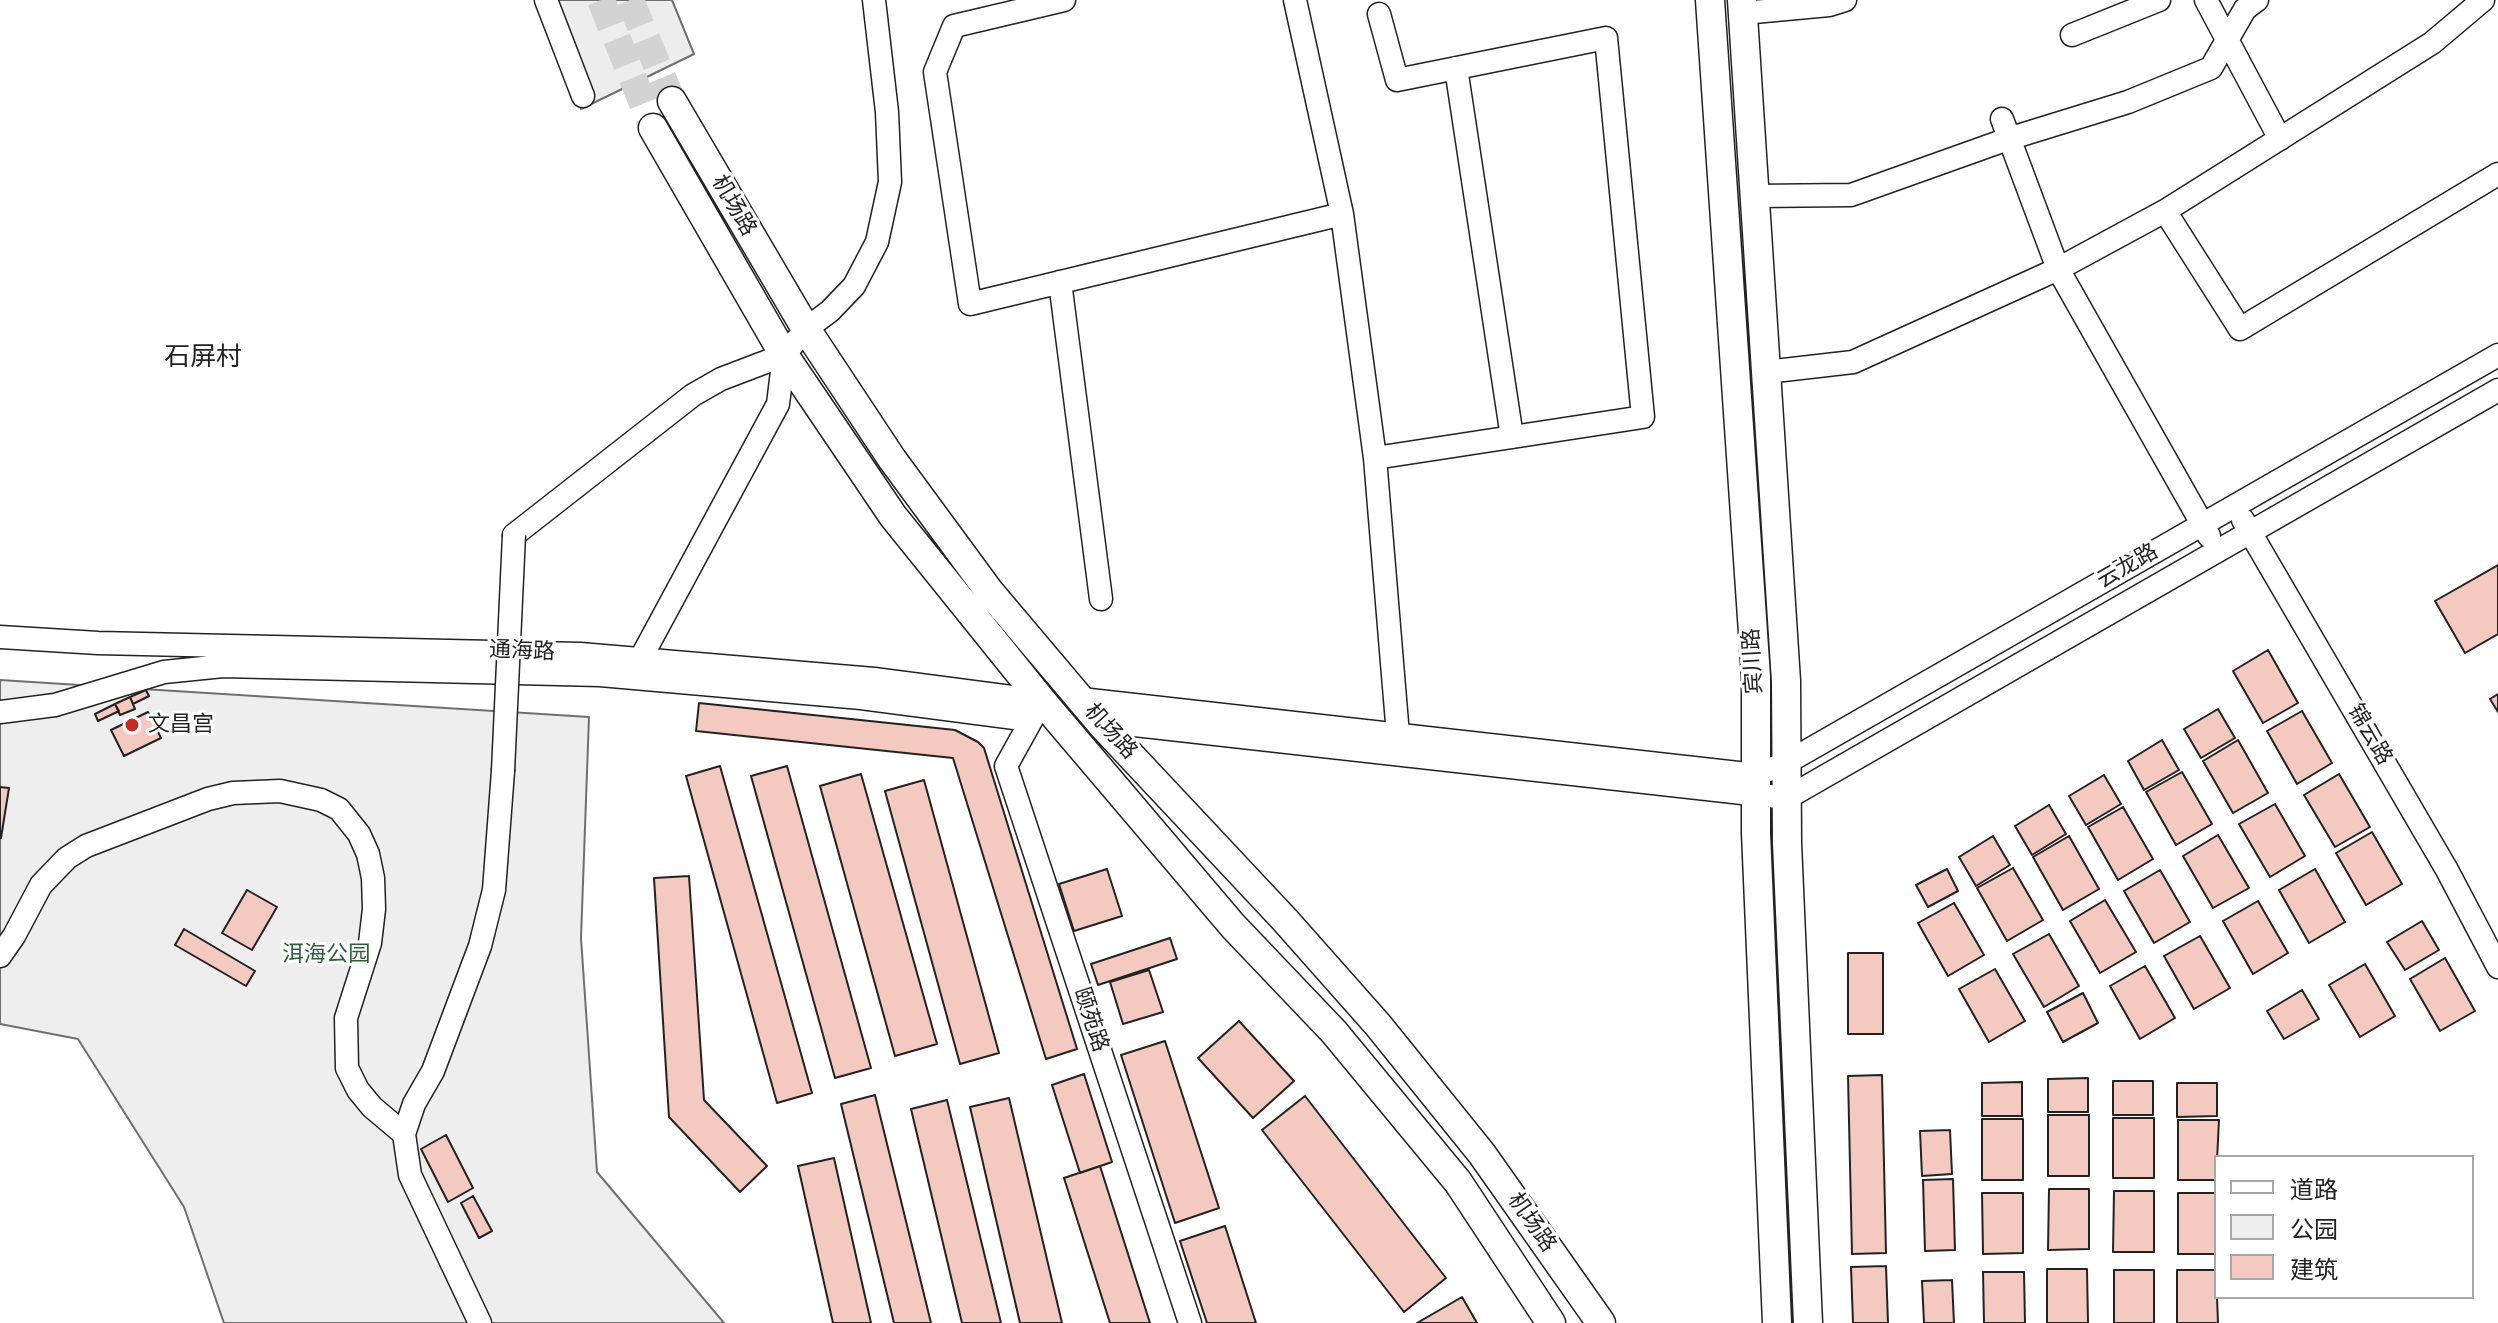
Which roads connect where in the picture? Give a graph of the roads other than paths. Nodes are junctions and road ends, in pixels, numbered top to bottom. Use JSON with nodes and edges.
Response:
{"nodes":[{"id":1,"x":546,"y":0,"type":"edge"},
{"id":2,"x":874,"y":0,"type":"edge"},
{"id":3,"x":1064,"y":0,"type":"edge"},
{"id":4,"x":1295,"y":0,"type":"edge"},
{"id":5,"x":1710,"y":0,"type":"edge"},
{"id":6,"x":1845,"y":0,"type":"edge"},
{"id":7,"x":2159,"y":0,"type":"edge"},
{"id":8,"x":2206,"y":0,"type":"edge"},
{"id":9,"x":2257,"y":0,"type":"edge"},
{"id":10,"x":2483,"y":0,"type":"edge"},
{"id":11,"x":1742,"y":7,"type":"edge"},
{"id":12,"x":1379,"y":14,"type":"dead end"},
{"id":13,"x":2072,"y":35,"type":"dead end"},
{"id":14,"x":2228,"y":39,"type":"junction"},
{"id":15,"x":1456,"y":68,"type":"junction"},
{"id":16,"x":583,"y":96,"type":"dead end"},
{"id":17,"x":672,"y":101,"type":"tunnel mouth"},
{"id":18,"x":653,"y":128,"type":"tunnel mouth"},
{"id":19,"x":2005,"y":129,"type":"junction"},
{"id":20,"x":2280,"y":139,"type":"junction"},
{"id":21,"x":2498,"y":174,"type":"edge"},
{"id":22,"x":1755,"y":196,"type":"junction"},
{"id":23,"x":2165,"y":211,"type":"junction"},
{"id":24,"x":1342,"y":214,"type":"junction"},
{"id":25,"x":2058,"y":269,"type":"junction"},
{"id":26,"x":1060,"y":282,"type":"junction"},
{"id":27,"x":806,"y":329,"type":"junction"},
{"id":28,"x":784,"y":355,"type":"junction"},
{"id":29,"x":2498,"y":355,"type":"edge"},
{"id":30,"x":1766,"y":372,"type":"junction"},
{"id":31,"x":2498,"y":390,"type":"edge"},
{"id":32,"x":1512,"y":437,"type":"junction"},
{"id":33,"x":1375,"y":458,"type":"junction"},
{"id":34,"x":2235,"y":506,"type":"junction"},
{"id":35,"x":2203,"y":524,"type":"junction"},
{"id":36,"x":2251,"y":532,"type":"junction"},
{"id":37,"x":2218,"y":551,"type":"junction"},
{"id":38,"x":1101,"y":599,"type":"dead end"},
{"id":39,"x":0,"y":637,"type":"edge"},
{"id":40,"x":636,"y":668,"type":"junction"},
{"id":41,"x":1081,"y":699,"type":"junction"},
{"id":42,"x":1036,"y":710,"type":"junction"},
{"id":43,"x":0,"y":712,"type":"edge"},
{"id":44,"x":1099,"y":721,"type":"junction"},
{"id":45,"x":1398,"y":735,"type":"junction"},
{"id":46,"x":1786,"y":763,"type":"junction"},
{"id":47,"x":1756,"y":786,"type":"junction"},
{"id":48,"x":1787,"y":798,"type":"junction"},
{"id":49,"x":0,"y":956,"type":"edge"},
{"id":50,"x":2498,"y":967,"type":"edge"},
{"id":51,"x":404,"y":1134,"type":"junction"},
{"id":52,"x":480,"y":1323,"type":"edge"},
{"id":53,"x":1190,"y":1323,"type":"edge"},
{"id":54,"x":1551,"y":1323,"type":"edge"},
{"id":55,"x":1601,"y":1323,"type":"edge"},
{"id":56,"x":1777,"y":1323,"type":"edge"},
{"id":57,"x":1808,"y":1323,"type":"edge"}],
"edges":[{"from":1,"to":16,"type":"street"},
{"from":2,"to":27,"type":"street"},
{"from":3,"to":26,"type":"street"},
{"from":4,"to":24,"type":"street"},
{"from":5,"to":47,"type":"main road","name":"宾川路"},
{"from":6,"to":11,"type":"street"},
{"from":7,"to":13,"type":"street"},
{"from":8,"to":14,"type":"street"},
{"from":9,"to":14,"type":"street"},
{"from":10,"to":20,"type":"street"},
{"from":11,"to":22,"type":"main road","name":"宾川路"},
{"from":12,"to":15,"type":"street"},
{"from":14,"to":19,"type":"street"},
{"from":14,"to":20,"type":"street"},
{"from":15,"to":32,"type":"street"},
{"from":15,"to":32,"type":"street"},
{"from":17,"to":27,"type":"main road","name":"机场路"},
{"from":18,"to":28,"type":"main road","name":"机场路"},
{"from":19,"to":22,"type":"street"},
{"from":19,"to":25,"type":"street"},
{"from":20,"to":23,"type":"street"},
{"from":21,"to":23,"type":"street"},
{"from":22,"to":30,"type":"main road","name":"宾川路"},
{"from":23,"to":25,"type":"street"},
{"from":24,"to":26,"type":"street"},
{"from":24,"to":33,"type":"street"},
{"from":25,"to":30,"type":"street"},
{"from":25,"to":35,"type":"street"},
{"from":26,"to":38,"type":"street"},
{"from":27,"to":28,"type":"street"},
{"from":27,"to":41,"type":"main road","name":"机场路"},
{"from":28,"to":40,"type":"street"},
{"from":28,"to":42,"type":"main road","name":"机场路"},
{"from":28,"to":51,"type":"street","bridge":true},
{"from":29,"to":34,"type":"street","name":"云龙路"},
{"from":30,"to":46,"type":"main road","name":"宾川路"},
{"from":31,"to":36,"type":"street","name":"云龙路"},
{"from":32,"to":33,"type":"street"},
{"from":33,"to":45,"type":"street"},
{"from":34,"to":35,"type":"street","name":"云龙路"},
{"from":34,"to":36,"type":"street","name":"锦云路"},
{"from":35,"to":37,"type":"street"},
{"from":35,"to":46,"type":"street","name":"云龙路"},
{"from":36,"to":37,"type":"street","name":"云龙路"},
{"from":36,"to":50,"type":"street","name":"锦云路"},
{"from":37,"to":48,"type":"street","name":"云龙路"},
{"from":39,"to":40,"type":"street","name":"通海路"},
{"from":40,"to":42,"type":"street","name":"通海路"},
{"from":40,"to":43,"type":"street","name":"通海路"},
{"from":41,"to":44,"type":"main road","name":"机场路"},
{"from":41,"to":45,"type":"street"},
{"from":42,"to":53,"type":"street","name":"颐苑路"},
{"from":42,"to":54,"type":"main road","name":"机场路"},
{"from":44,"to":47,"type":"street"},
{"from":44,"to":55,"type":"main road","name":"机场路"},
{"from":45,"to":47,"type":"street"},
{"from":46,"to":47,"type":"street","name":"云龙路"},
{"from":46,"to":48,"type":"main road","name":"宾川路"},
{"from":47,"to":48,"type":"street"},
{"from":47,"to":56,"type":"main road","name":"宾川路"},
{"from":48,"to":57,"type":"main road","name":"宾川路"},
{"from":49,"to":51,"type":"street"},
{"from":51,"to":52,"type":"street"}]}
